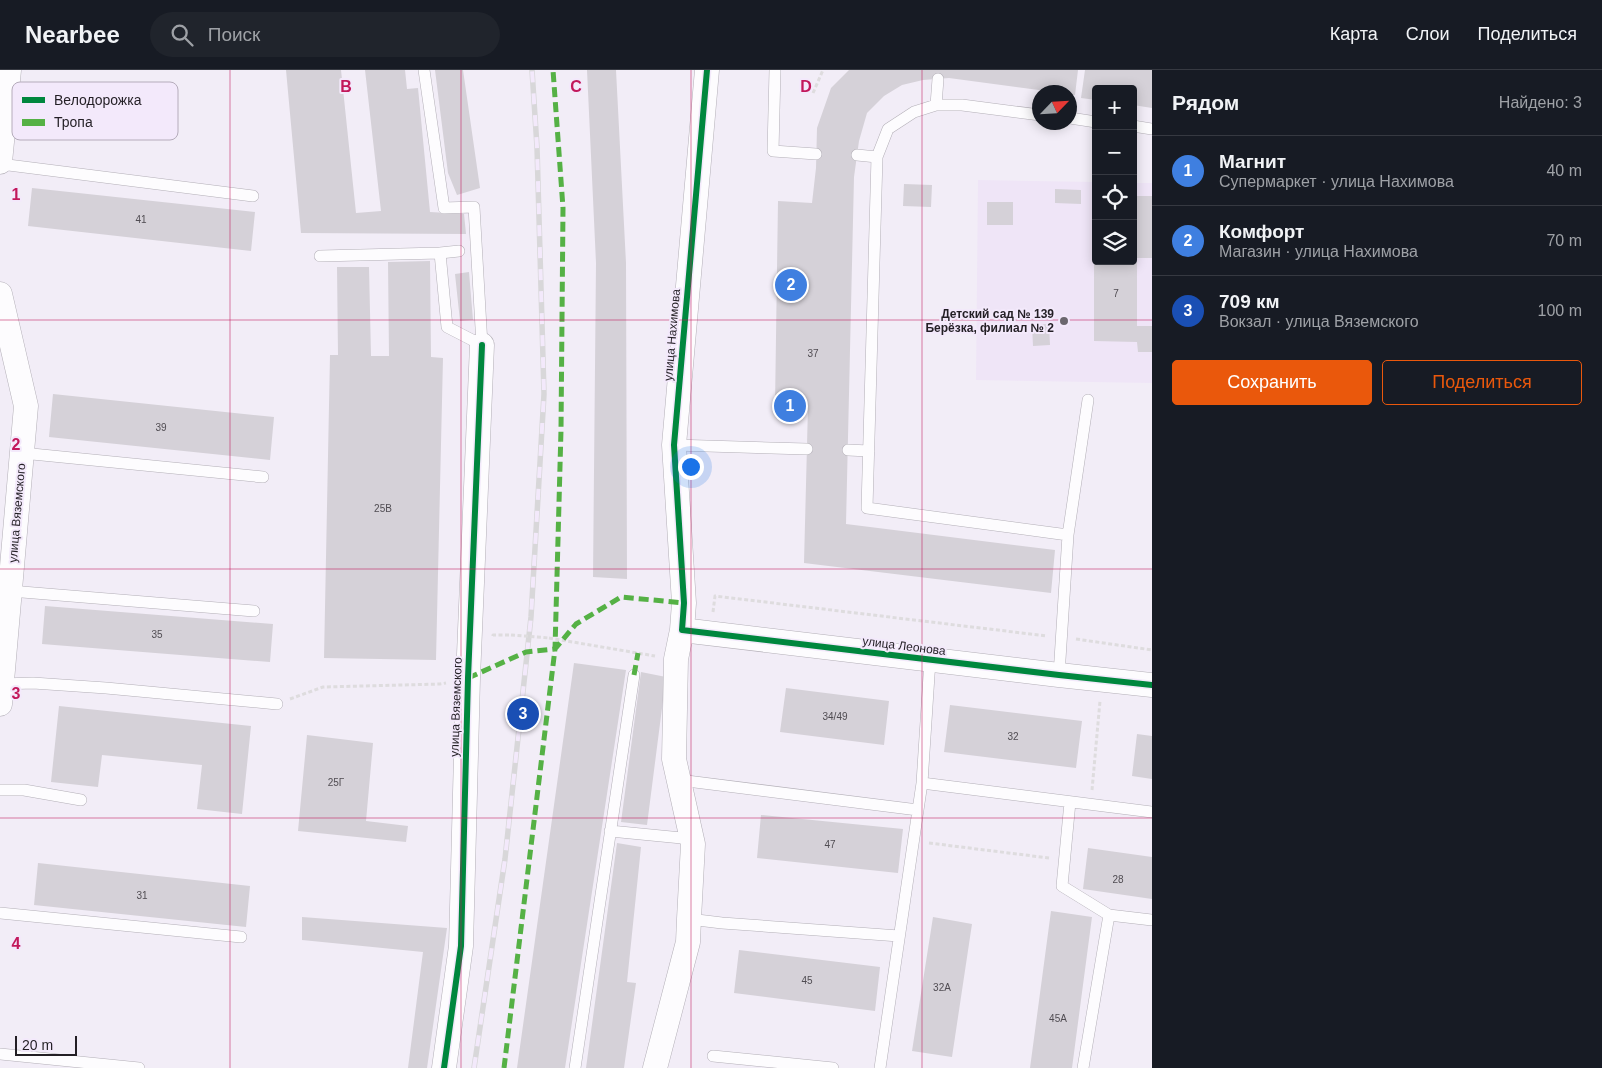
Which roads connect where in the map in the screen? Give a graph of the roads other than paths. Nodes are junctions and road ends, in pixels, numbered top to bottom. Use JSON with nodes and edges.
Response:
{"nodes":[{"id":1,"x":9,"y":70,"type":"edge"},
{"id":2,"x":424,"y":70,"type":"edge"},
{"id":3,"x":707,"y":70,"type":"edge"},
{"id":4,"x":775,"y":70,"type":"edge"},
{"id":5,"x":938,"y":79,"type":"dead end"},
{"id":6,"x":936,"y":104,"type":"junction"},
{"id":7,"x":1032,"y":113,"type":"edge"},
{"id":8,"x":1077,"y":119,"type":"edge"},
{"id":9,"x":1092,"y":121,"type":"edge"},
{"id":10,"x":1137,"y":126,"type":"edge"},
{"id":11,"x":1152,"y":128,"type":"edge"},
{"id":12,"x":816,"y":154,"type":"dead end"},
{"id":13,"x":857,"y":155,"type":"dead end"},
{"id":14,"x":877,"y":157,"type":"junction"},
{"id":15,"x":0,"y":163,"type":"edge"},
{"id":16,"x":253,"y":196,"type":"dead end"},
{"id":17,"x":458,"y":251,"type":"dead end"},
{"id":18,"x":440,"y":253,"type":"junction"},
{"id":19,"x":320,"y":256,"type":"dead end"},
{"id":20,"x":0,"y":294,"type":"edge"},
{"id":21,"x":482,"y":345,"type":"junction"},
{"id":22,"x":1088,"y":400,"type":"dead end"},
{"id":23,"x":674,"y":445,"type":"junction"},
{"id":24,"x":807,"y":449,"type":"dead end"},
{"id":25,"x":848,"y":450,"type":"dead end"},
{"id":26,"x":868,"y":451,"type":"junction"},
{"id":27,"x":22,"y":453,"type":"junction"},
{"id":28,"x":262,"y":477,"type":"dead end"},
{"id":29,"x":1068,"y":536,"type":"junction"},
{"id":30,"x":10,"y":591,"type":"junction"},
{"id":31,"x":254,"y":610,"type":"dead end"},
{"id":32,"x":682,"y":630,"type":"junction"},
{"id":33,"x":3,"y":646,"type":"edge"},
{"id":34,"x":930,"y":660,"type":"junction"},
{"id":35,"x":634,"y":675,"type":"dead end"},
{"id":36,"x":1059,"y":675,"type":"junction"},
{"id":37,"x":1152,"y":684,"type":"edge"},
{"id":38,"x":1,"y":694,"type":"edge"},
{"id":39,"x":277,"y":704,"type":"road end"},
{"id":40,"x":679,"y":780,"type":"junction"},
{"id":41,"x":922,"y":783,"type":"junction"},
{"id":42,"x":0,"y":790,"type":"edge"},
{"id":43,"x":81,"y":800,"type":"dead end"},
{"id":44,"x":1070,"y":802,"type":"junction"},
{"id":45,"x":918,"y":810,"type":"junction"},
{"id":46,"x":1152,"y":812,"type":"edge"},
{"id":47,"x":610,"y":831,"type":"junction"},
{"id":48,"x":692,"y":840,"type":"junction"},
{"id":49,"x":0,"y":913,"type":"edge"},
{"id":50,"x":1109,"y":915,"type":"junction"},
{"id":51,"x":689,"y":918,"type":"junction"},
{"id":52,"x":1152,"y":920,"type":"edge"},
{"id":53,"x":899,"y":936,"type":"junction"},
{"id":54,"x":241,"y":937,"type":"dead end"},
{"id":55,"x":0,"y":1054,"type":"edge"},
{"id":56,"x":713,"y":1056,"type":"dead end"},
{"id":57,"x":139,"y":1068,"type":"edge"},
{"id":58,"x":444,"y":1068,"type":"edge"},
{"id":59,"x":575,"y":1068,"type":"edge"},
{"id":60,"x":655,"y":1068,"type":"edge"},
{"id":61,"x":833,"y":1068,"type":"edge"},
{"id":62,"x":880,"y":1068,"type":"edge"},
{"id":63,"x":1083,"y":1068,"type":"edge"}],
"edges":[{"from":1,"to":15,"type":"street"},
{"from":2,"to":21,"type":"lane"},
{"from":3,"to":23,"type":"street","name":"улица Нахимова"},
{"from":4,"to":12,"type":"lane"},
{"from":5,"to":6,"type":"lane"},
{"from":6,"to":7,"type":"lane"},
{"from":6,"to":14,"type":"lane"},
{"from":8,"to":9,"type":"lane"},
{"from":10,"to":11,"type":"lane"},
{"from":13,"to":14,"type":"lane"},
{"from":14,"to":26,"type":"lane"},
{"from":15,"to":16,"type":"lane"},
{"from":17,"to":18,"type":"lane"},
{"from":18,"to":19,"type":"lane"},
{"from":18,"to":21,"type":"lane"},
{"from":20,"to":27,"type":"street","name":"улица Вяземского"},
{"from":21,"to":58,"type":"street","name":"улица Вяземского"},
{"from":22,"to":29,"type":"lane"},
{"from":23,"to":24,"type":"lane"},
{"from":23,"to":32,"type":"street","name":"улица Нахимова"},
{"from":25,"to":26,"type":"lane"},
{"from":26,"to":29,"type":"lane"},
{"from":27,"to":28,"type":"lane"},
{"from":27,"to":30,"type":"street","name":"улица Вяземского"},
{"from":29,"to":36,"type":"lane"},
{"from":30,"to":31,"type":"lane"},
{"from":30,"to":33,"type":"street","name":"улица Вяземского"},
{"from":32,"to":34,"type":"street","name":"улица Леонова"},
{"from":32,"to":40,"type":"street"},
{"from":33,"to":38,"type":"street","name":"улица Вяземского"},
{"from":34,"to":36,"type":"street","name":"улица Леонова"},
{"from":34,"to":41,"type":"lane"},
{"from":35,"to":47,"type":"lane"},
{"from":36,"to":37,"type":"street","name":"улица Леонова"},
{"from":38,"to":39,"type":"lane"},
{"from":40,"to":45,"type":"lane"},
{"from":40,"to":48,"type":"street"},
{"from":41,"to":44,"type":"lane"},
{"from":41,"to":45,"type":"lane"},
{"from":42,"to":43,"type":"lane"},
{"from":44,"to":46,"type":"lane"},
{"from":44,"to":50,"type":"lane"},
{"from":45,"to":53,"type":"lane"},
{"from":47,"to":48,"type":"lane"},
{"from":47,"to":59,"type":"lane"},
{"from":48,"to":51,"type":"street"},
{"from":49,"to":54,"type":"lane"},
{"from":50,"to":52,"type":"lane"},
{"from":50,"to":63,"type":"lane"},
{"from":51,"to":53,"type":"lane"},
{"from":51,"to":60,"type":"street"},
{"from":53,"to":62,"type":"lane"},
{"from":55,"to":57,"type":"lane"},
{"from":56,"to":61,"type":"lane"}]}
